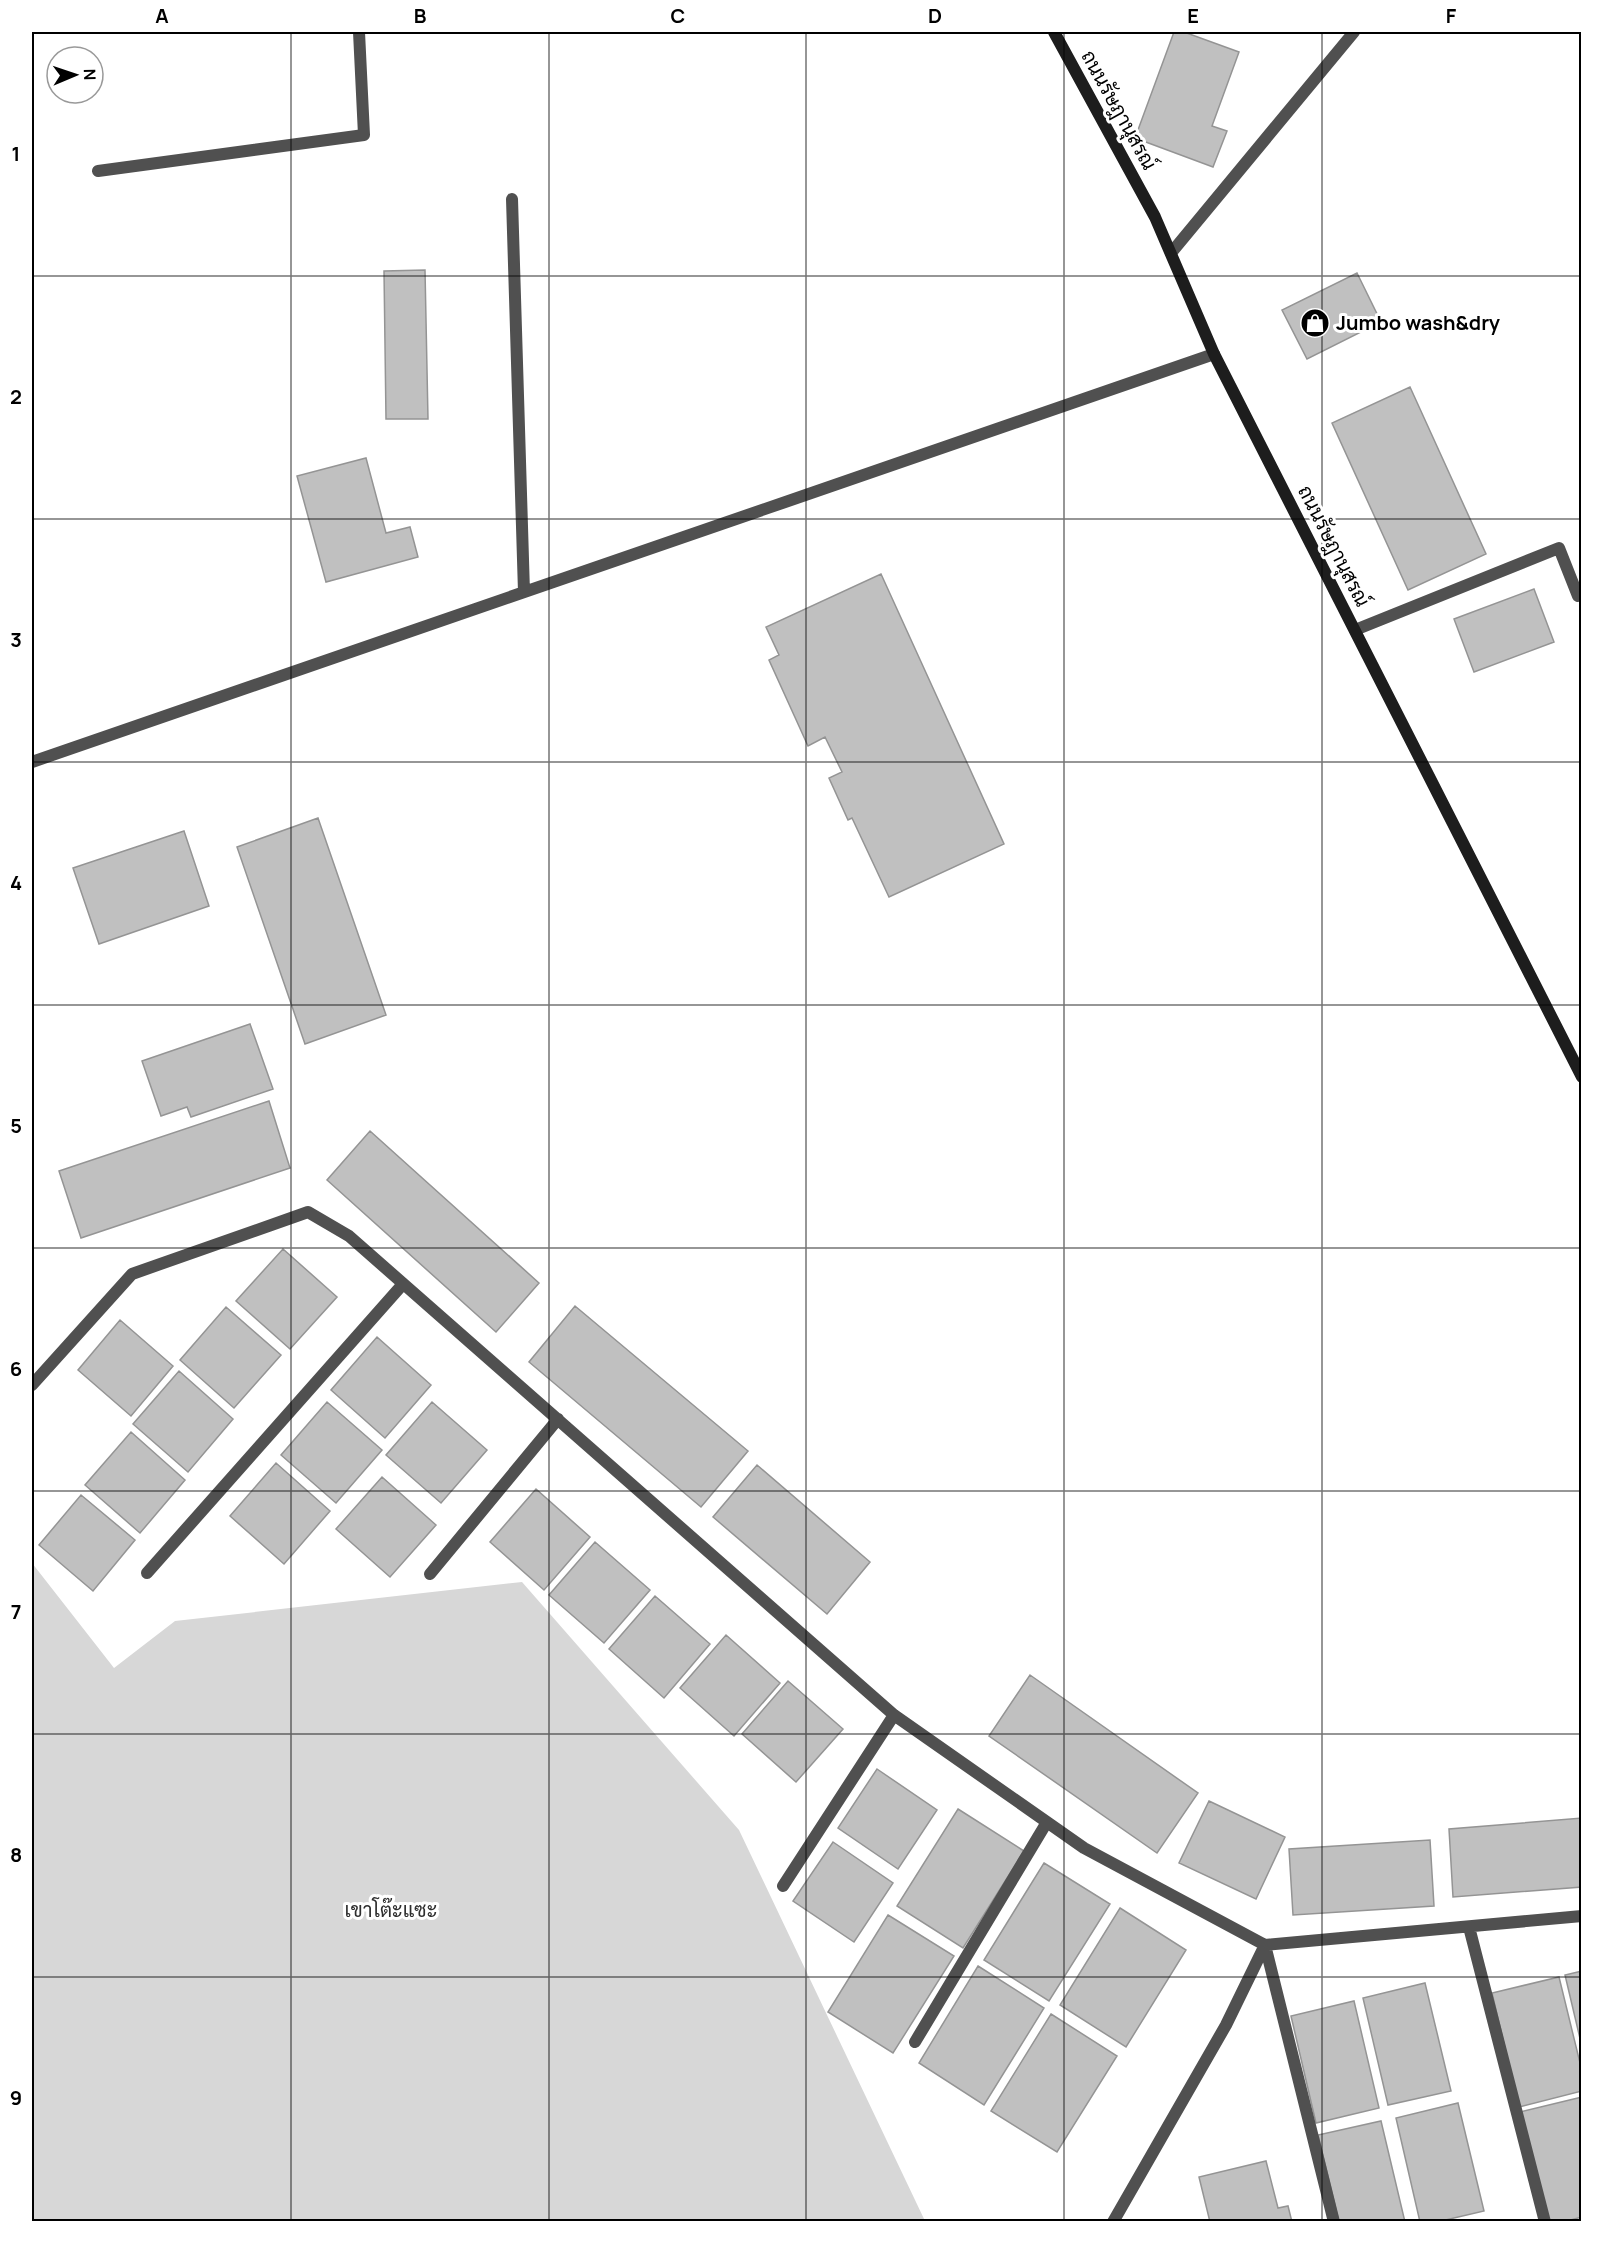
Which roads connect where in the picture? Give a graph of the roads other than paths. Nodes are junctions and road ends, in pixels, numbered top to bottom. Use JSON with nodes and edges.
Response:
{"nodes":[{"id":1,"x":359,"y":32,"type":"edge"},
{"id":2,"x":1054,"y":32,"type":"edge"},
{"id":3,"x":1354,"y":32,"type":"edge"},
{"id":4,"x":99,"y":171,"type":"dead end"},
{"id":5,"x":512,"y":199,"type":"dead end"},
{"id":6,"x":1171,"y":253,"type":"junction"},
{"id":7,"x":1214,"y":354,"type":"junction"},
{"id":8,"x":524,"y":592,"type":"junction"},
{"id":9,"x":1578,"y":596,"type":"dead end"},
{"id":10,"x":1355,"y":630,"type":"junction"},
{"id":11,"x":32,"y":762,"type":"edge"},
{"id":12,"x":1581,"y":1077,"type":"edge"},
{"id":13,"x":403,"y":1284,"type":"junction"},
{"id":14,"x":32,"y":1385,"type":"edge"},
{"id":15,"x":558,"y":1419,"type":"junction"},
{"id":16,"x":147,"y":1574,"type":"dead end"},
{"id":17,"x":430,"y":1574,"type":"dead end"},
{"id":18,"x":894,"y":1714,"type":"junction"},
{"id":19,"x":1047,"y":1822,"type":"junction"},
{"id":20,"x":783,"y":1886,"type":"dead end"},
{"id":21,"x":1581,"y":1916,"type":"edge"},
{"id":22,"x":1469,"y":1927,"type":"junction"},
{"id":23,"x":1265,"y":1945,"type":"junction"},
{"id":24,"x":915,"y":2042,"type":"dead end"},
{"id":25,"x":1113,"y":2222,"type":"edge"},
{"id":26,"x":1334,"y":2222,"type":"edge"},
{"id":27,"x":1545,"y":2222,"type":"edge"}],
"edges":[{"from":1,"to":4,"type":"street"},
{"from":2,"to":6,"type":"street","name":"ถนนรัษฎานุสรณ์"},
{"from":3,"to":6,"type":"street"},
{"from":5,"to":8,"type":"street"},
{"from":6,"to":7,"type":"street","name":"ถนนรัษฎานุสรณ์"},
{"from":7,"to":8,"type":"street"},
{"from":7,"to":10,"type":"street","name":"ถนนรัษฎานุสรณ์"},
{"from":8,"to":11,"type":"street"},
{"from":9,"to":10,"type":"street"},
{"from":10,"to":12,"type":"street","name":"ถนนรัษฎานุสรณ์"},
{"from":13,"to":14,"type":"street"},
{"from":13,"to":15,"type":"street"},
{"from":13,"to":16,"type":"street"},
{"from":15,"to":17,"type":"street"},
{"from":15,"to":18,"type":"street"},
{"from":18,"to":19,"type":"street"},
{"from":18,"to":20,"type":"street"},
{"from":19,"to":23,"type":"street"},
{"from":19,"to":24,"type":"street"},
{"from":21,"to":22,"type":"street"},
{"from":22,"to":23,"type":"street"},
{"from":22,"to":27,"type":"street"},
{"from":23,"to":25,"type":"street"},
{"from":23,"to":26,"type":"street"}]}
